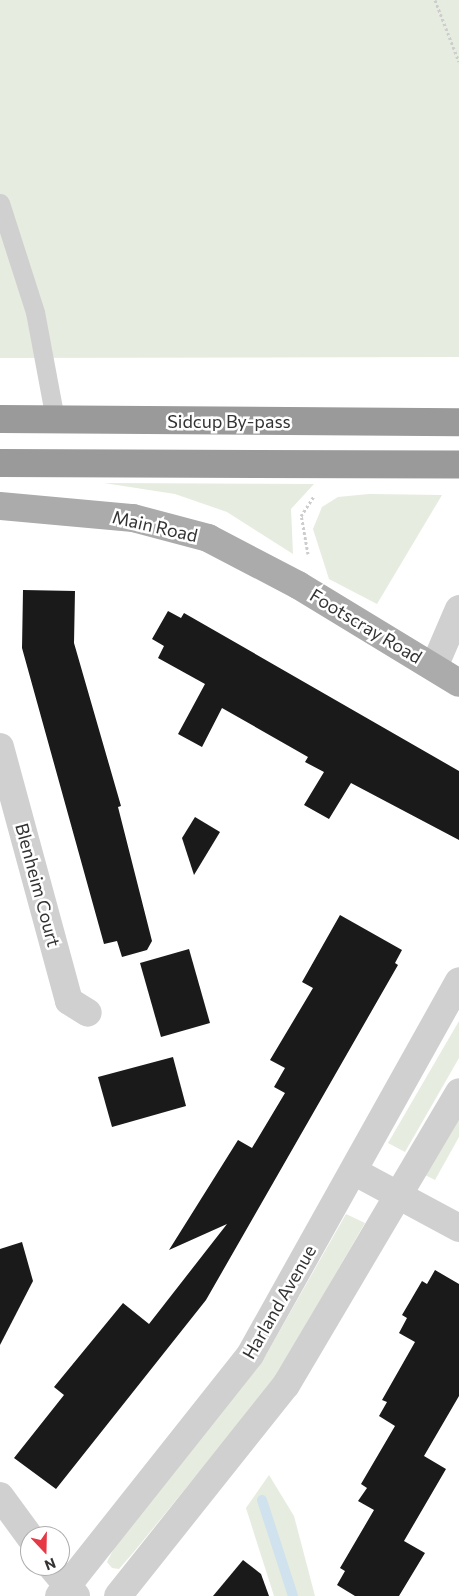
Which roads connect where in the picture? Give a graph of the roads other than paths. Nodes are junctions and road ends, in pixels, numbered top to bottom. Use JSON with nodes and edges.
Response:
{"nodes":[{"id":1,"x":0,"y":203,"type":"edge"},
{"id":2,"x":0,"y":419,"type":"edge"},
{"id":3,"x":55,"y":419,"type":"junction"},
{"id":4,"x":459,"y":422,"type":"edge"},
{"id":5,"x":0,"y":462,"type":"edge"},
{"id":6,"x":459,"y":465,"type":"edge"},
{"id":7,"x":0,"y":506,"type":"edge"},
{"id":8,"x":298,"y":585,"type":"joint"},
{"id":9,"x":459,"y":609,"type":"edge"},
{"id":10,"x":434,"y":667,"type":"junction"},
{"id":11,"x":459,"y":683,"type":"edge"},
{"id":12,"x":0,"y":747,"type":"edge"},
{"id":13,"x":459,"y":981,"type":"edge"},
{"id":14,"x":88,"y":1013,"type":"dead end"},
{"id":15,"x":459,"y":1092,"type":"edge"},
{"id":16,"x":355,"y":1172,"type":"junction"},
{"id":17,"x":400,"y":1196,"type":"junction"},
{"id":18,"x":459,"y":1228,"type":"edge"},
{"id":19,"x":0,"y":1496,"type":"edge"},
{"id":20,"x":22,"y":1526,"type":"edge"},
{"id":21,"x":63,"y":1586,"type":"edge"},
{"id":22,"x":118,"y":1596,"type":"edge"}],
"edges":[{"from":1,"to":3,"type":"lane"},
{"from":2,"to":3,"type":"highway","name":"Sidcup By-pass"},
{"from":3,"to":4,"type":"highway","name":"Sidcup By-pass"},
{"from":5,"to":6,"type":"highway"},
{"from":7,"to":8,"type":"main road","name":"Main Road"},
{"from":8,"to":10,"type":"main road","name":"Footscray Road"},
{"from":9,"to":10,"type":"street","name":"Footscray Road"},
{"from":10,"to":11,"type":"main road","name":"Footscray Road"},
{"from":12,"to":14,"type":"street","name":"Blenheim Court"},
{"from":13,"to":16,"type":"street","name":"Harland Avenue"},
{"from":15,"to":17,"type":"street"},
{"from":16,"to":17,"type":"street"},
{"from":16,"to":21,"type":"street","name":"Harland Avenue"},
{"from":17,"to":18,"type":"street"},
{"from":17,"to":22,"type":"street"},
{"from":19,"to":20,"type":"street"}]}
